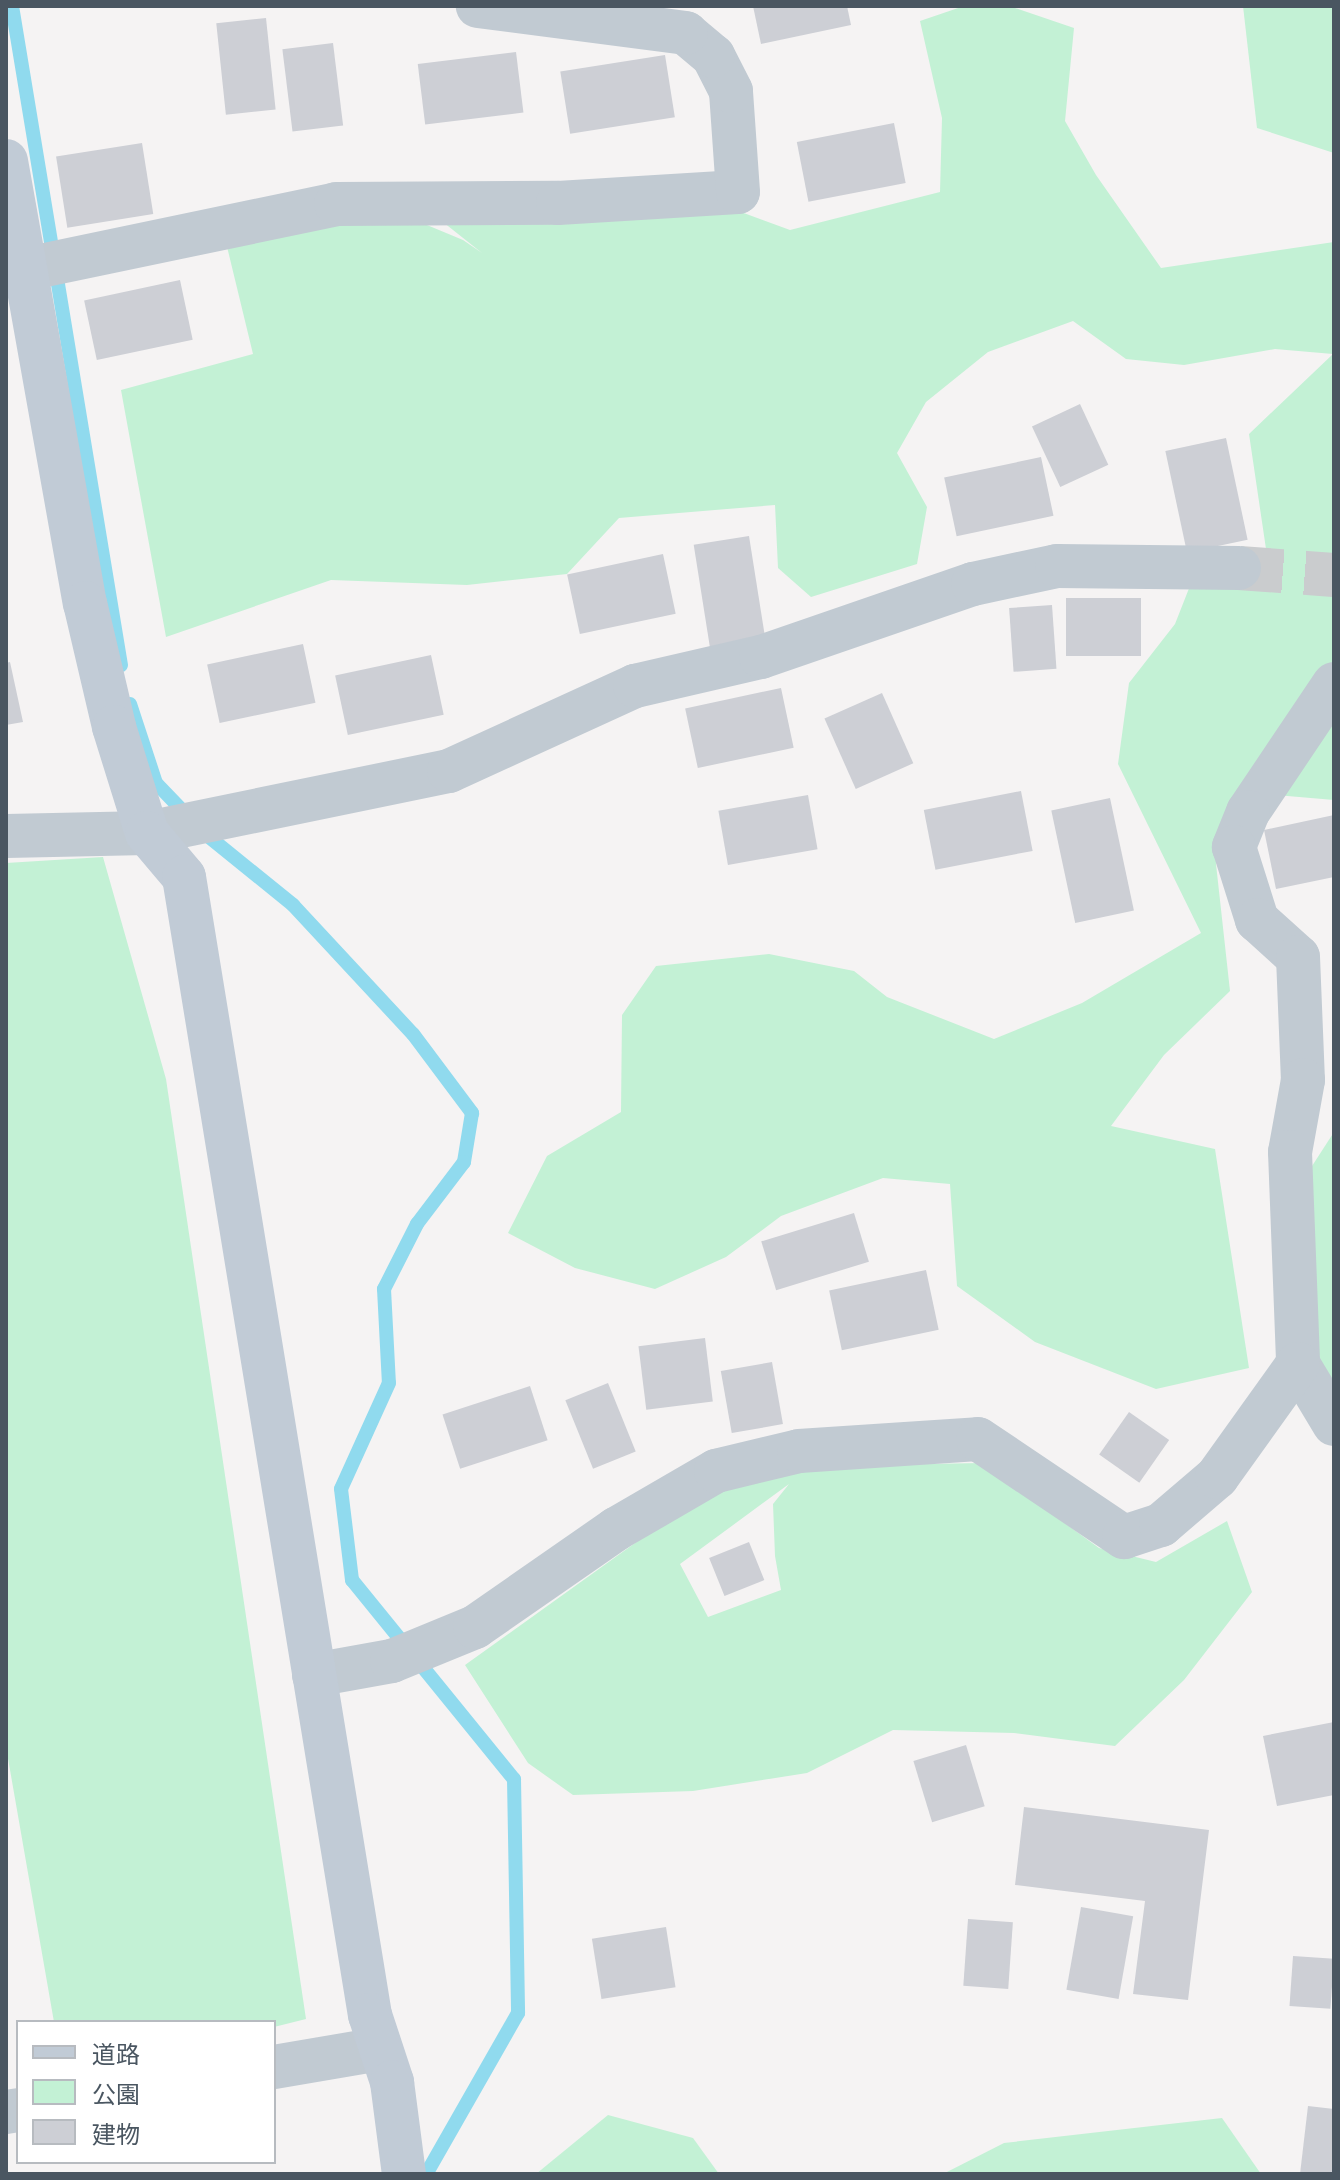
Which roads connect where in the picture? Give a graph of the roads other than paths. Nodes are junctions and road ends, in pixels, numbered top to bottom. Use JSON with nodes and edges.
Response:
{"nodes":[{"id":1,"x":478,"y":6,"type":"edge"},
{"id":2,"x":6,"y":161,"type":"edge"},
{"id":3,"x":26,"y":269,"type":"junction"},
{"id":4,"x":1239,"y":568,"type":"tunnel mouth"},
{"id":5,"x":1334,"y":684,"type":"edge"},
{"id":6,"x":147,"y":833,"type":"junction"},
{"id":7,"x":6,"y":836,"type":"edge"},
{"id":8,"x":1298,"y":1364,"type":"junction"},
{"id":9,"x":1334,"y":1424,"type":"edge"},
{"id":10,"x":314,"y":1675,"type":"junction"},
{"id":11,"x":379,"y":2049,"type":"junction"},
{"id":12,"x":276,"y":2067,"type":"edge"},
{"id":13,"x":404,"y":2174,"type":"edge"}],
"edges":[{"from":1,"to":3,"type":"street"},
{"from":2,"to":3,"type":"street"},
{"from":3,"to":6,"type":"street"},
{"from":4,"to":6,"type":"street"},
{"from":5,"to":8,"type":"street"},
{"from":6,"to":7,"type":"street"},
{"from":6,"to":10,"type":"street"},
{"from":8,"to":9,"type":"street"},
{"from":8,"to":10,"type":"street"},
{"from":10,"to":11,"type":"street"},
{"from":11,"to":12,"type":"street"},
{"from":11,"to":13,"type":"street"}]}
